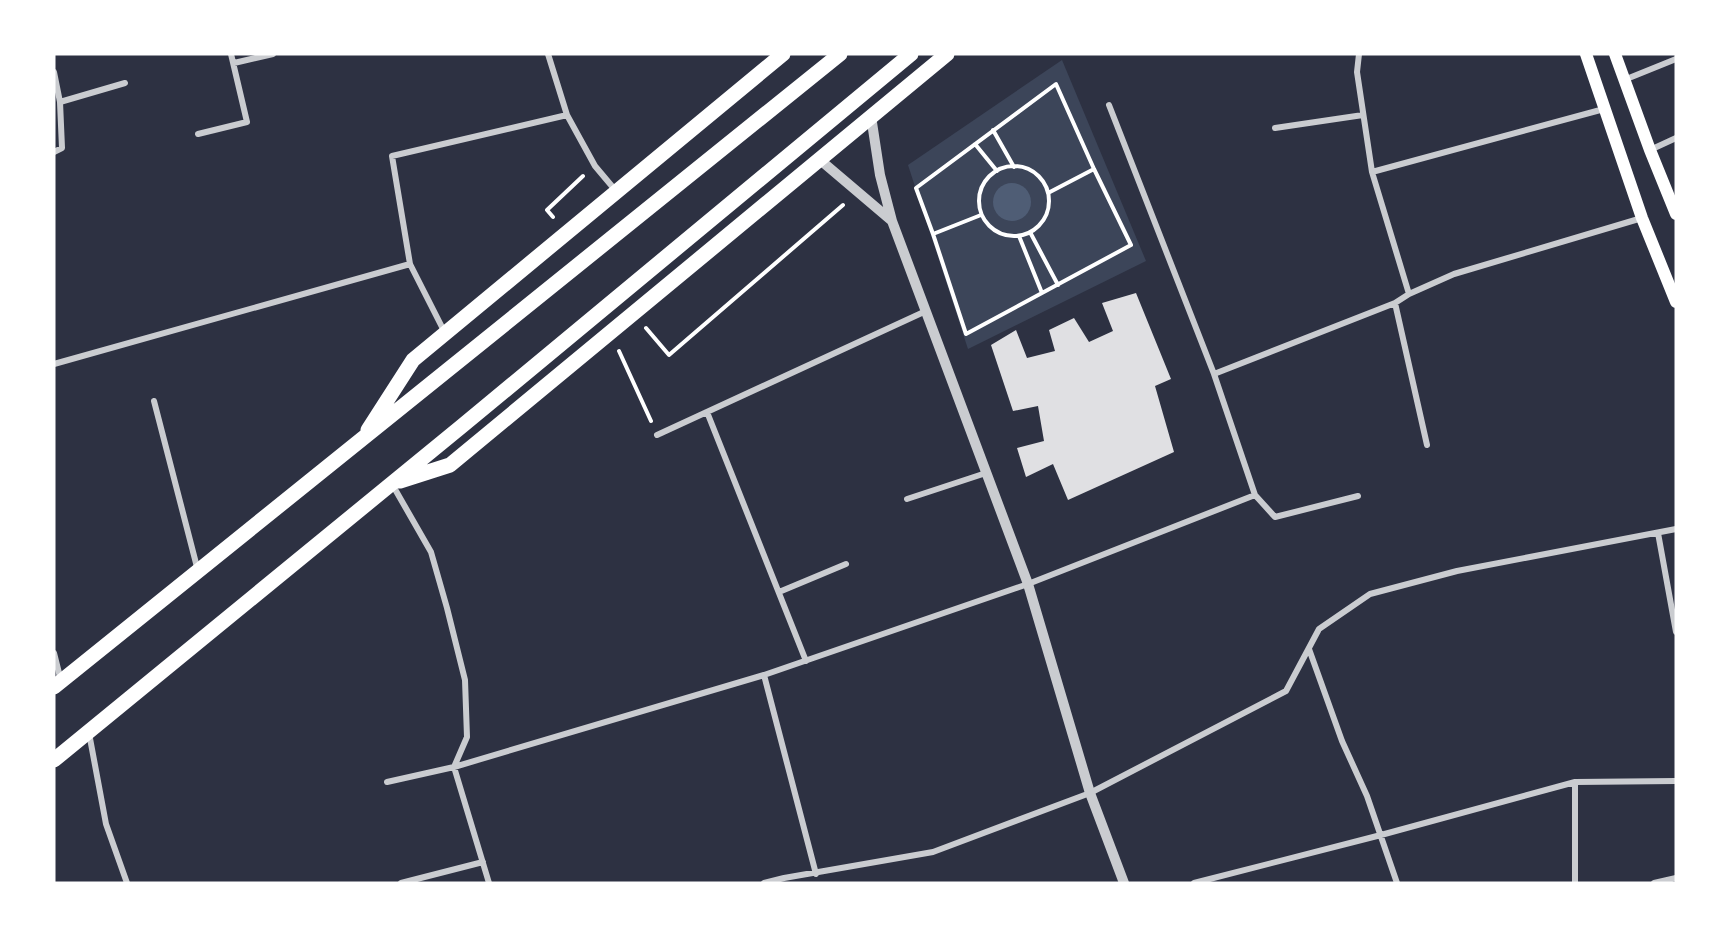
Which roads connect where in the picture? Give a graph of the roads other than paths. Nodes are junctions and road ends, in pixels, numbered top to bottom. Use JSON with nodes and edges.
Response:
{"nodes":[{"id":1,"x":231,"y":54,"type":"edge"},
{"id":2,"x":273,"y":54,"type":"edge"},
{"id":3,"x":548,"y":54,"type":"edge"},
{"id":4,"x":782,"y":54,"type":"edge"},
{"id":5,"x":840,"y":54,"type":"edge"},
{"id":6,"x":911,"y":54,"type":"edge"},
{"id":7,"x":947,"y":54,"type":"edge"},
{"id":8,"x":1359,"y":54,"type":"edge"},
{"id":9,"x":1586,"y":54,"type":"edge"},
{"id":10,"x":1615,"y":54,"type":"edge"},
{"id":11,"x":1676,"y":59,"type":"edge"},
{"id":12,"x":234,"y":63,"type":"junction"},
{"id":13,"x":54,"y":72,"type":"edge"},
{"id":14,"x":1624,"y":80,"type":"junction"},
{"id":15,"x":124,"y":83,"type":"dead end"},
{"id":16,"x":60,"y":102,"type":"junction"},
{"id":17,"x":1109,"y":105,"type":"dead end"},
{"id":18,"x":1604,"y":109,"type":"junction"},
{"id":19,"x":567,"y":115,"type":"junction"},
{"id":20,"x":1363,"y":115,"type":"junction"},
{"id":21,"x":871,"y":116,"type":"junction"},
{"id":22,"x":1275,"y":128,"type":"dead end"},
{"id":23,"x":198,"y":134,"type":"dead end"},
{"id":24,"x":1676,"y":138,"type":"edge"},
{"id":25,"x":1650,"y":150,"type":"junction"},
{"id":26,"x":54,"y":152,"type":"edge"},
{"id":27,"x":819,"y":159,"type":"junction"},
{"id":28,"x":1372,"y":172,"type":"junction"},
{"id":29,"x":617,"y":191,"type":"junction"},
{"id":30,"x":1676,"y":214,"type":"edge"},
{"id":31,"x":1642,"y":219,"type":"junction"},
{"id":32,"x":892,"y":221,"type":"junction"},
{"id":33,"x":410,"y":264,"type":"junction"},
{"id":34,"x":1408,"y":294,"type":"junction"},
{"id":35,"x":1676,"y":302,"type":"edge"},
{"id":36,"x":1395,"y":303,"type":"junction"},
{"id":37,"x":926,"y":312,"type":"junction"},
{"id":38,"x":445,"y":333,"type":"junction"},
{"id":39,"x":54,"y":364,"type":"edge"},
{"id":40,"x":1214,"y":374,"type":"junction"},
{"id":41,"x":154,"y":401,"type":"dead end"},
{"id":42,"x":707,"y":412,"type":"junction"},
{"id":43,"x":657,"y":435,"type":"road end"},
{"id":44,"x":362,"y":440,"type":"junction"},
{"id":45,"x":1427,"y":445,"type":"dead end"},
{"id":46,"x":986,"y":473,"type":"junction"},
{"id":47,"x":392,"y":484,"type":"junction"},
{"id":48,"x":1255,"y":495,"type":"junction"},
{"id":49,"x":1358,"y":496,"type":"dead end"},
{"id":50,"x":907,"y":499,"type":"dead end"},
{"id":51,"x":1676,"y":529,"type":"edge"},
{"id":52,"x":1658,"y":533,"type":"junction"},
{"id":53,"x":846,"y":564,"type":"dead end"},
{"id":54,"x":199,"y":571,"type":"junction"},
{"id":55,"x":1028,"y":584,"type":"junction"},
{"id":56,"x":779,"y":592,"type":"junction"},
{"id":57,"x":1676,"y":632,"type":"edge"},
{"id":58,"x":1309,"y":649,"type":"junction"},
{"id":59,"x":54,"y":653,"type":"edge"},
{"id":60,"x":806,"y":661,"type":"junction"},
{"id":61,"x":764,"y":675,"type":"junction"},
{"id":62,"x":57,"y":684,"type":"edge"},
{"id":63,"x":88,"y":732,"type":"junction"},
{"id":64,"x":54,"y":760,"type":"edge"},
{"id":65,"x":454,"y":767,"type":"junction"},
{"id":66,"x":1676,"y":781,"type":"edge"},
{"id":67,"x":387,"y":782,"type":"dead end"},
{"id":68,"x":1575,"y":782,"type":"junction"},
{"id":69,"x":1090,"y":793,"type":"junction"},
{"id":70,"x":1381,"y":835,"type":"junction"},
{"id":71,"x":483,"y":862,"type":"junction"},
{"id":72,"x":816,"y":873,"type":"junction"},
{"id":73,"x":1676,"y":878,"type":"edge"},
{"id":74,"x":127,"y":883,"type":"edge"},
{"id":75,"x":401,"y":883,"type":"edge"},
{"id":76,"x":489,"y":883,"type":"edge"},
{"id":77,"x":764,"y":883,"type":"edge"},
{"id":78,"x":1124,"y":883,"type":"edge"},
{"id":79,"x":1194,"y":883,"type":"edge"},
{"id":80,"x":1397,"y":883,"type":"edge"},
{"id":81,"x":1575,"y":883,"type":"edge"},
{"id":82,"x":1654,"y":883,"type":"edge"}],
"edges":[{"from":1,"to":12,"type":"street"},
{"from":2,"to":12,"type":"street"},
{"from":3,"to":19,"type":"street"},
{"from":4,"to":29,"type":"main road"},
{"from":5,"to":44,"type":"main road"},
{"from":6,"to":47,"type":"main road"},
{"from":7,"to":21,"type":"main road"},
{"from":8,"to":20,"type":"street"},
{"from":9,"to":18,"type":"main road"},
{"from":10,"to":14,"type":"main road"},
{"from":11,"to":14,"type":"street"},
{"from":12,"to":23,"type":"street"},
{"from":13,"to":16,"type":"street"},
{"from":14,"to":25,"type":"main road"},
{"from":15,"to":16,"type":"street"},
{"from":16,"to":26,"type":"street"},
{"from":17,"to":40,"type":"street"},
{"from":18,"to":28,"type":"street"},
{"from":18,"to":31,"type":"main road"},
{"from":19,"to":29,"type":"street"},
{"from":19,"to":33,"type":"street"},
{"from":20,"to":22,"type":"street"},
{"from":20,"to":28,"type":"street"},
{"from":21,"to":27,"type":"main road"},
{"from":21,"to":32,"type":"street"},
{"from":24,"to":25,"type":"street"},
{"from":25,"to":30,"type":"main road"},
{"from":27,"to":32,"type":"street"},
{"from":27,"to":47,"type":"main road"},
{"from":28,"to":34,"type":"street"},
{"from":29,"to":38,"type":"main road"},
{"from":31,"to":34,"type":"street"},
{"from":31,"to":35,"type":"main road"},
{"from":32,"to":37,"type":"street"},
{"from":33,"to":38,"type":"street"},
{"from":33,"to":39,"type":"street"},
{"from":34,"to":36,"type":"street"},
{"from":36,"to":40,"type":"street"},
{"from":36,"to":45,"type":"street"},
{"from":37,"to":42,"type":"street"},
{"from":37,"to":46,"type":"street"},
{"from":38,"to":44,"type":"main road"},
{"from":40,"to":48,"type":"street"},
{"from":41,"to":54,"type":"street"},
{"from":42,"to":43,"type":"street"},
{"from":42,"to":56,"type":"street"},
{"from":44,"to":54,"type":"main road"},
{"from":46,"to":50,"type":"street"},
{"from":46,"to":55,"type":"street"},
{"from":47,"to":63,"type":"main road"},
{"from":47,"to":65,"type":"street"},
{"from":48,"to":49,"type":"street"},
{"from":48,"to":55,"type":"street"},
{"from":51,"to":52,"type":"street"},
{"from":52,"to":57,"type":"street"},
{"from":52,"to":58,"type":"street"},
{"from":53,"to":56,"type":"street"},
{"from":54,"to":62,"type":"main road"},
{"from":55,"to":60,"type":"street"},
{"from":55,"to":69,"type":"street"},
{"from":56,"to":60,"type":"street"},
{"from":58,"to":69,"type":"street"},
{"from":58,"to":70,"type":"street"},
{"from":59,"to":62,"type":"street"},
{"from":60,"to":61,"type":"street"},
{"from":61,"to":65,"type":"street"},
{"from":61,"to":72,"type":"street"},
{"from":63,"to":64,"type":"main road"},
{"from":63,"to":74,"type":"street"},
{"from":65,"to":67,"type":"street"},
{"from":65,"to":71,"type":"street"},
{"from":66,"to":68,"type":"street"},
{"from":68,"to":70,"type":"street"},
{"from":68,"to":81,"type":"street"},
{"from":69,"to":72,"type":"street"},
{"from":69,"to":78,"type":"street"},
{"from":70,"to":79,"type":"street"},
{"from":70,"to":80,"type":"street"},
{"from":71,"to":75,"type":"street"},
{"from":71,"to":76,"type":"street"},
{"from":72,"to":77,"type":"street"},
{"from":73,"to":82,"type":"street"}]}
